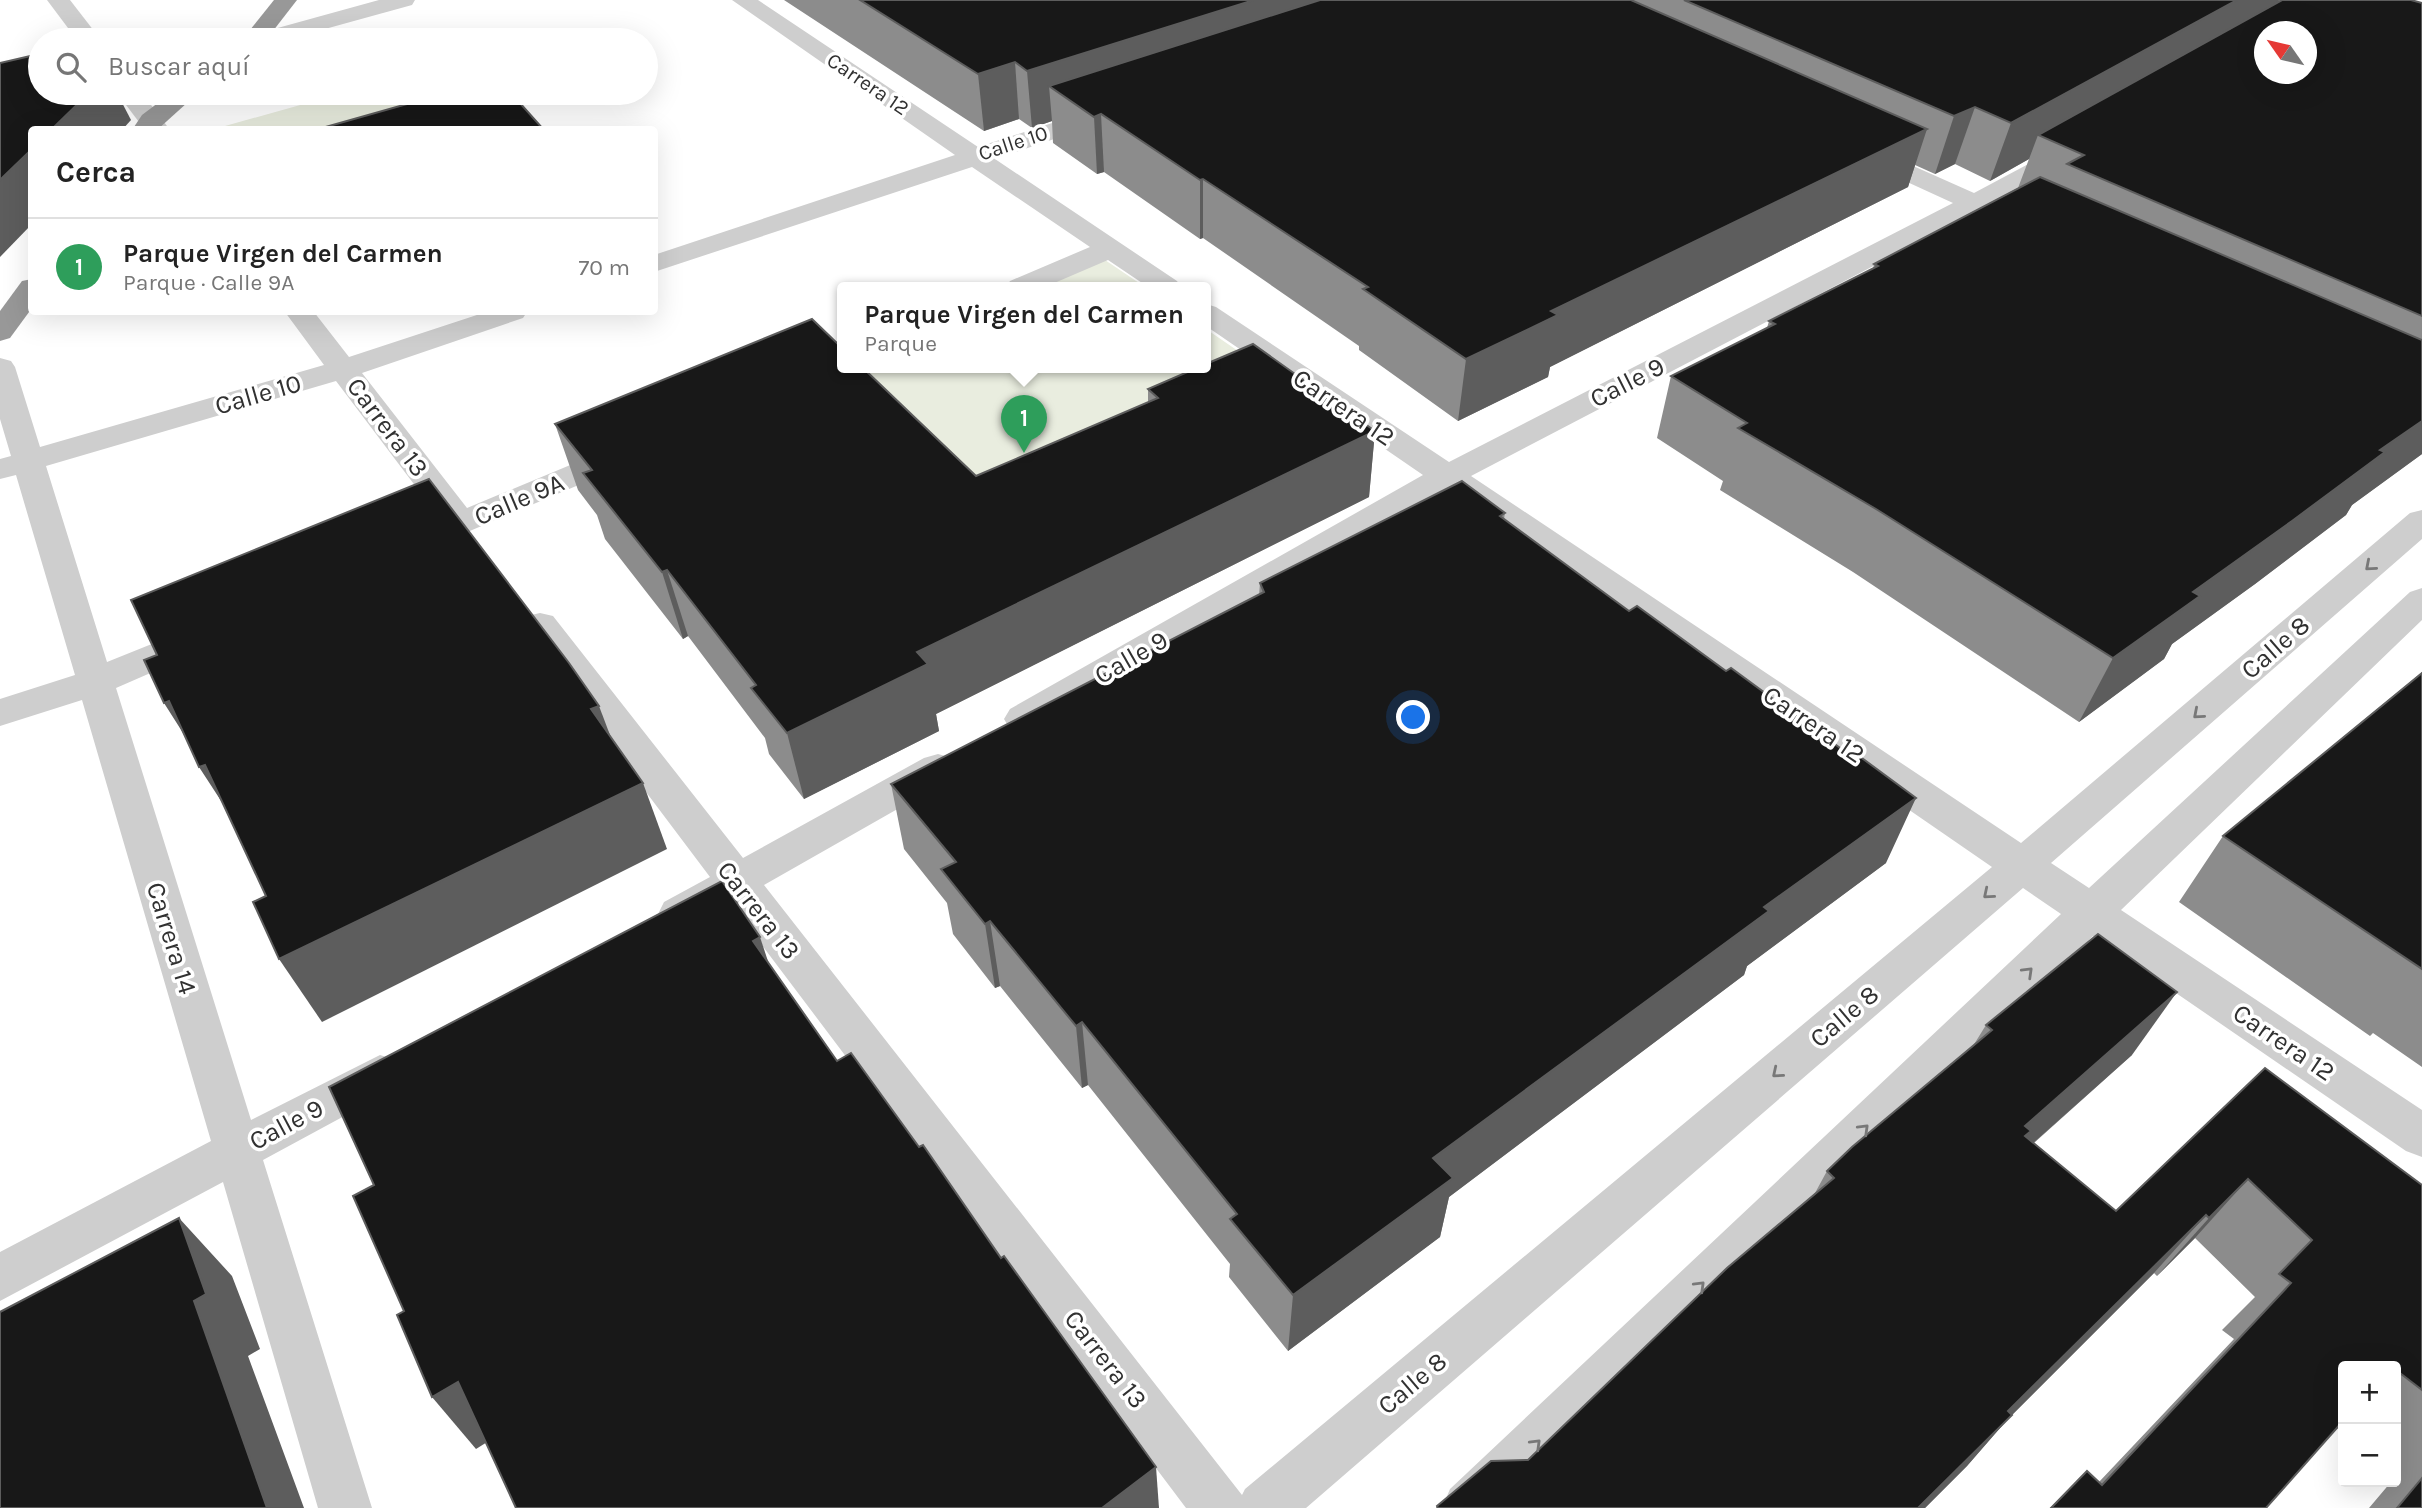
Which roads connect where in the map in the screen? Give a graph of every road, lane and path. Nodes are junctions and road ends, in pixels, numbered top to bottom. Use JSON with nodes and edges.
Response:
{"nodes":[{"id":1,"x":58,"y":0,"type":"edge"},
{"id":2,"x":286,"y":0,"type":"edge"},
{"id":3,"x":404,"y":0,"type":"edge"},
{"id":4,"x":743,"y":0,"type":"edge"},
{"id":5,"x":80,"y":28,"type":"edge"},
{"id":6,"x":264,"y":28,"type":"edge"},
{"id":7,"x":303,"y":28,"type":"edge"},
{"id":8,"x":137,"y":105,"type":"edge"},
{"id":9,"x":173,"y":105,"type":"edge"},
{"id":10,"x":1120,"y":108,"type":"edge"},
{"id":11,"x":151,"y":126,"type":"edge"},
{"id":12,"x":2096,"y":135,"type":"edge"},
{"id":13,"x":1838,"y":141,"type":"edge"},
{"id":14,"x":974,"y":156,"type":"junction"},
{"id":15,"x":1975,"y":204,"type":"junction"},
{"id":16,"x":2012,"y":221,"type":"edge"},
{"id":17,"x":1110,"y":248,"type":"junction"},
{"id":18,"x":658,"y":263,"type":"edge"},
{"id":19,"x":1032,"y":282,"type":"edge"},
{"id":20,"x":1160,"y":282,"type":"edge"},
{"id":21,"x":28,"y":294,"type":"edge"},
{"id":22,"x":301,"y":315,"type":"edge"},
{"id":23,"x":504,"y":315,"type":"edge"},
{"id":24,"x":1211,"y":316,"type":"edge"},
{"id":25,"x":0,"y":332,"type":"edge"},
{"id":26,"x":0,"y":367,"type":"edge"},
{"id":27,"x":343,"y":369,"type":"junction"},
{"id":28,"x":652,"y":443,"type":"edge"},
{"id":29,"x":14,"y":465,"type":"edge"},
{"id":30,"x":1446,"y":476,"type":"junction"},
{"id":31,"x":2422,"y":521,"type":"edge"},
{"id":32,"x":461,"y":523,"type":"junction"},
{"id":33,"x":411,"y":545,"type":"edge"},
{"id":34,"x":486,"y":556,"type":"edge"},
{"id":35,"x":520,"y":599,"type":"edge"},
{"id":36,"x":2422,"y":600,"type":"edge"},
{"id":37,"x":234,"y":622,"type":"edge"},
{"id":38,"x":95,"y":682,"type":"junction"},
{"id":39,"x":0,"y":713,"type":"edge"},
{"id":40,"x":2022,"y":865,"type":"junction"},
{"id":41,"x":738,"y":882,"type":"junction"},
{"id":42,"x":2091,"y":912,"type":"junction"},
{"id":43,"x":653,"y":928,"type":"edge"},
{"id":44,"x":408,"y":1059,"type":"edge"},
{"id":45,"x":2422,"y":1136,"type":"edge"},
{"id":46,"x":237,"y":1151,"type":"junction"},
{"id":47,"x":0,"y":1278,"type":"edge"},
{"id":48,"x":345,"y":1508,"type":"edge"},
{"id":49,"x":1220,"y":1508,"type":"edge"},
{"id":50,"x":1264,"y":1508,"type":"edge"},
{"id":51,"x":1469,"y":1508,"type":"edge"}],
"edges":[{"from":1,"to":5,"type":"street"},
{"from":2,"to":6,"type":"highway"},
{"from":3,"to":7,"type":"street"},
{"from":4,"to":14,"type":"street","name":"Carrera 12"},
{"from":8,"to":11,"type":"street"},
{"from":9,"to":11,"type":"highway"},
{"from":10,"to":14,"type":"street","name":"Calle 10"},
{"from":12,"to":15,"type":"street","name":"Calle 9"},
{"from":13,"to":15,"type":"street"},
{"from":14,"to":17,"type":"street","name":"Carrera 12"},
{"from":14,"to":18,"type":"street","name":"Calle 10"},
{"from":15,"to":16,"type":"street"},
{"from":15,"to":30,"type":"street","name":"Calle 9"},
{"from":17,"to":19,"type":"street"},
{"from":17,"to":20,"type":"street","name":"Carrera 12"},
{"from":21,"to":25,"type":"highway"},
{"from":22,"to":27,"type":"street","name":"Carrera 13"},
{"from":23,"to":27,"type":"street","name":"Calle 10"},
{"from":24,"to":30,"type":"street","name":"Carrera 12"},
{"from":26,"to":29,"type":"street","name":"Carrera 14"},
{"from":27,"to":29,"type":"street","name":"Calle 10"},
{"from":27,"to":32,"type":"street","name":"Carrera 13"},
{"from":28,"to":32,"type":"street","name":"Calle 9A"},
{"from":29,"to":38,"type":"street","name":"Carrera 14"},
{"from":30,"to":40,"type":"street","name":"Carrera 12"},
{"from":30,"to":41,"type":"street","name":"Calle 9"},
{"from":31,"to":40,"type":"street","name":"Calle 8","one_way":true},
{"from":32,"to":33,"type":"street","name":"Calle 9A"},
{"from":32,"to":34,"type":"street","name":"Carrera 13"},
{"from":35,"to":41,"type":"street","name":"Carrera 13"},
{"from":36,"to":42,"type":"street"},
{"from":37,"to":38,"type":"street"},
{"from":38,"to":39,"type":"street"},
{"from":38,"to":46,"type":"street","name":"Carrera 14"},
{"from":40,"to":42,"type":"street","name":"Carrera 12"},
{"from":40,"to":50,"type":"street","name":"Calle 8","one_way":true},
{"from":41,"to":43,"type":"street","name":"Calle 9"},
{"from":41,"to":49,"type":"street","name":"Carrera 13"},
{"from":42,"to":45,"type":"street","name":"Carrera 12"},
{"from":51,"to":42,"type":"street","one_way":true},
{"from":44,"to":46,"type":"street","name":"Calle 9"},
{"from":46,"to":47,"type":"street","name":"Calle 9"},
{"from":46,"to":48,"type":"street","name":"Carrera 14"}]}
